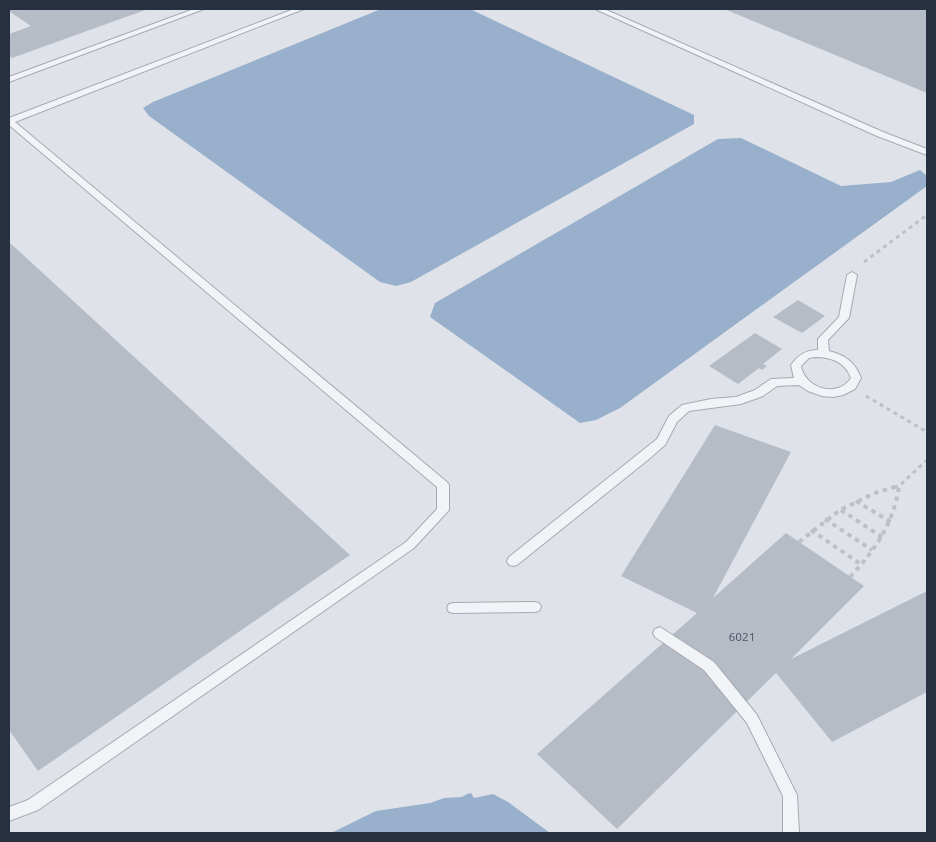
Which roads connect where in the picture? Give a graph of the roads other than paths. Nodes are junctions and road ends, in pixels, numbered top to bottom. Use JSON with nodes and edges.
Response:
{"nodes":[{"id":1,"x":200,"y":9,"type":"edge"},
{"id":2,"x":300,"y":9,"type":"edge"},
{"id":3,"x":599,"y":9,"type":"edge"},
{"id":4,"x":9,"y":80,"type":"edge"},
{"id":5,"x":9,"y":121,"type":"edge"},
{"id":6,"x":927,"y":152,"type":"edge"},
{"id":7,"x":852,"y":275,"type":"road end"},
{"id":8,"x":824,"y":353,"type":"junction"},
{"id":9,"x":801,"y":381,"type":"junction"},
{"id":10,"x":514,"y":561,"type":"dead end"},
{"id":11,"x":534,"y":607,"type":"dead end"},
{"id":12,"x":454,"y":608,"type":"dead end"},
{"id":13,"x":660,"y":633,"type":"dead end"},
{"id":14,"x":9,"y":814,"type":"edge"},
{"id":15,"x":791,"y":833,"type":"edge"}],
"edges":[{"from":1,"to":4,"type":"lane"},
{"from":2,"to":5,"type":"lane"},
{"from":3,"to":6,"type":"lane"},
{"from":5,"to":14,"type":"lane"},
{"from":7,"to":8,"type":"lane"},
{"from":8,"to":9,"type":"lane"},
{"from":8,"to":9,"type":"lane"},
{"from":9,"to":10,"type":"lane"},
{"from":11,"to":12,"type":"lane"},
{"from":13,"to":15,"type":"lane"}]}
